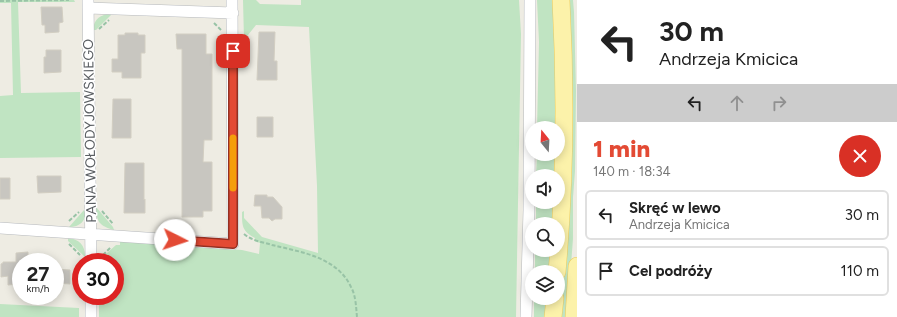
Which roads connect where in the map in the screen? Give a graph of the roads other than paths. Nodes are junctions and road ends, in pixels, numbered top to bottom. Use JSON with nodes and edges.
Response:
{"nodes":[{"id":1,"x":232,"y":0,"type":"edge"},
{"id":2,"x":530,"y":0,"type":"edge"},
{"id":3,"x":561,"y":0,"type":"edge"},
{"id":4,"x":88,"y":4,"type":"edge"},
{"id":5,"x":233,"y":12,"type":"junction"},
{"id":6,"x":0,"y":228,"type":"edge"},
{"id":7,"x":91,"y":234,"type":"junction"},
{"id":8,"x":91,"y":253,"type":"edge"},
{"id":9,"x":557,"y":265,"type":"edge"},
{"id":10,"x":577,"y":266,"type":"edge"},
{"id":11,"x":91,"y":305,"type":"edge"},
{"id":12,"x":554,"y":305,"type":"edge"},
{"id":13,"x":91,"y":317,"type":"edge"},
{"id":14,"x":526,"y":317,"type":"edge"},
{"id":15,"x":553,"y":317,"type":"edge"},
{"id":16,"x":574,"y":317,"type":"edge"}],
"edges":[{"from":1,"to":5,"type":"street"},
{"from":2,"to":14,"type":"street"},
{"from":3,"to":9,"type":"main road"},
{"from":4,"to":5,"type":"street"},
{"from":4,"to":7,"type":"street","name":"PANA WOŁODYJOWSKIEGO"},
{"from":5,"to":7,"type":"street"},
{"from":6,"to":7,"type":"street"},
{"from":7,"to":8,"type":"street","name":"PANA WOŁODYJOWSKIEGO"},
{"from":10,"to":16,"type":"main road"},
{"from":11,"to":13,"type":"street"},
{"from":12,"to":15,"type":"main road"}]}
